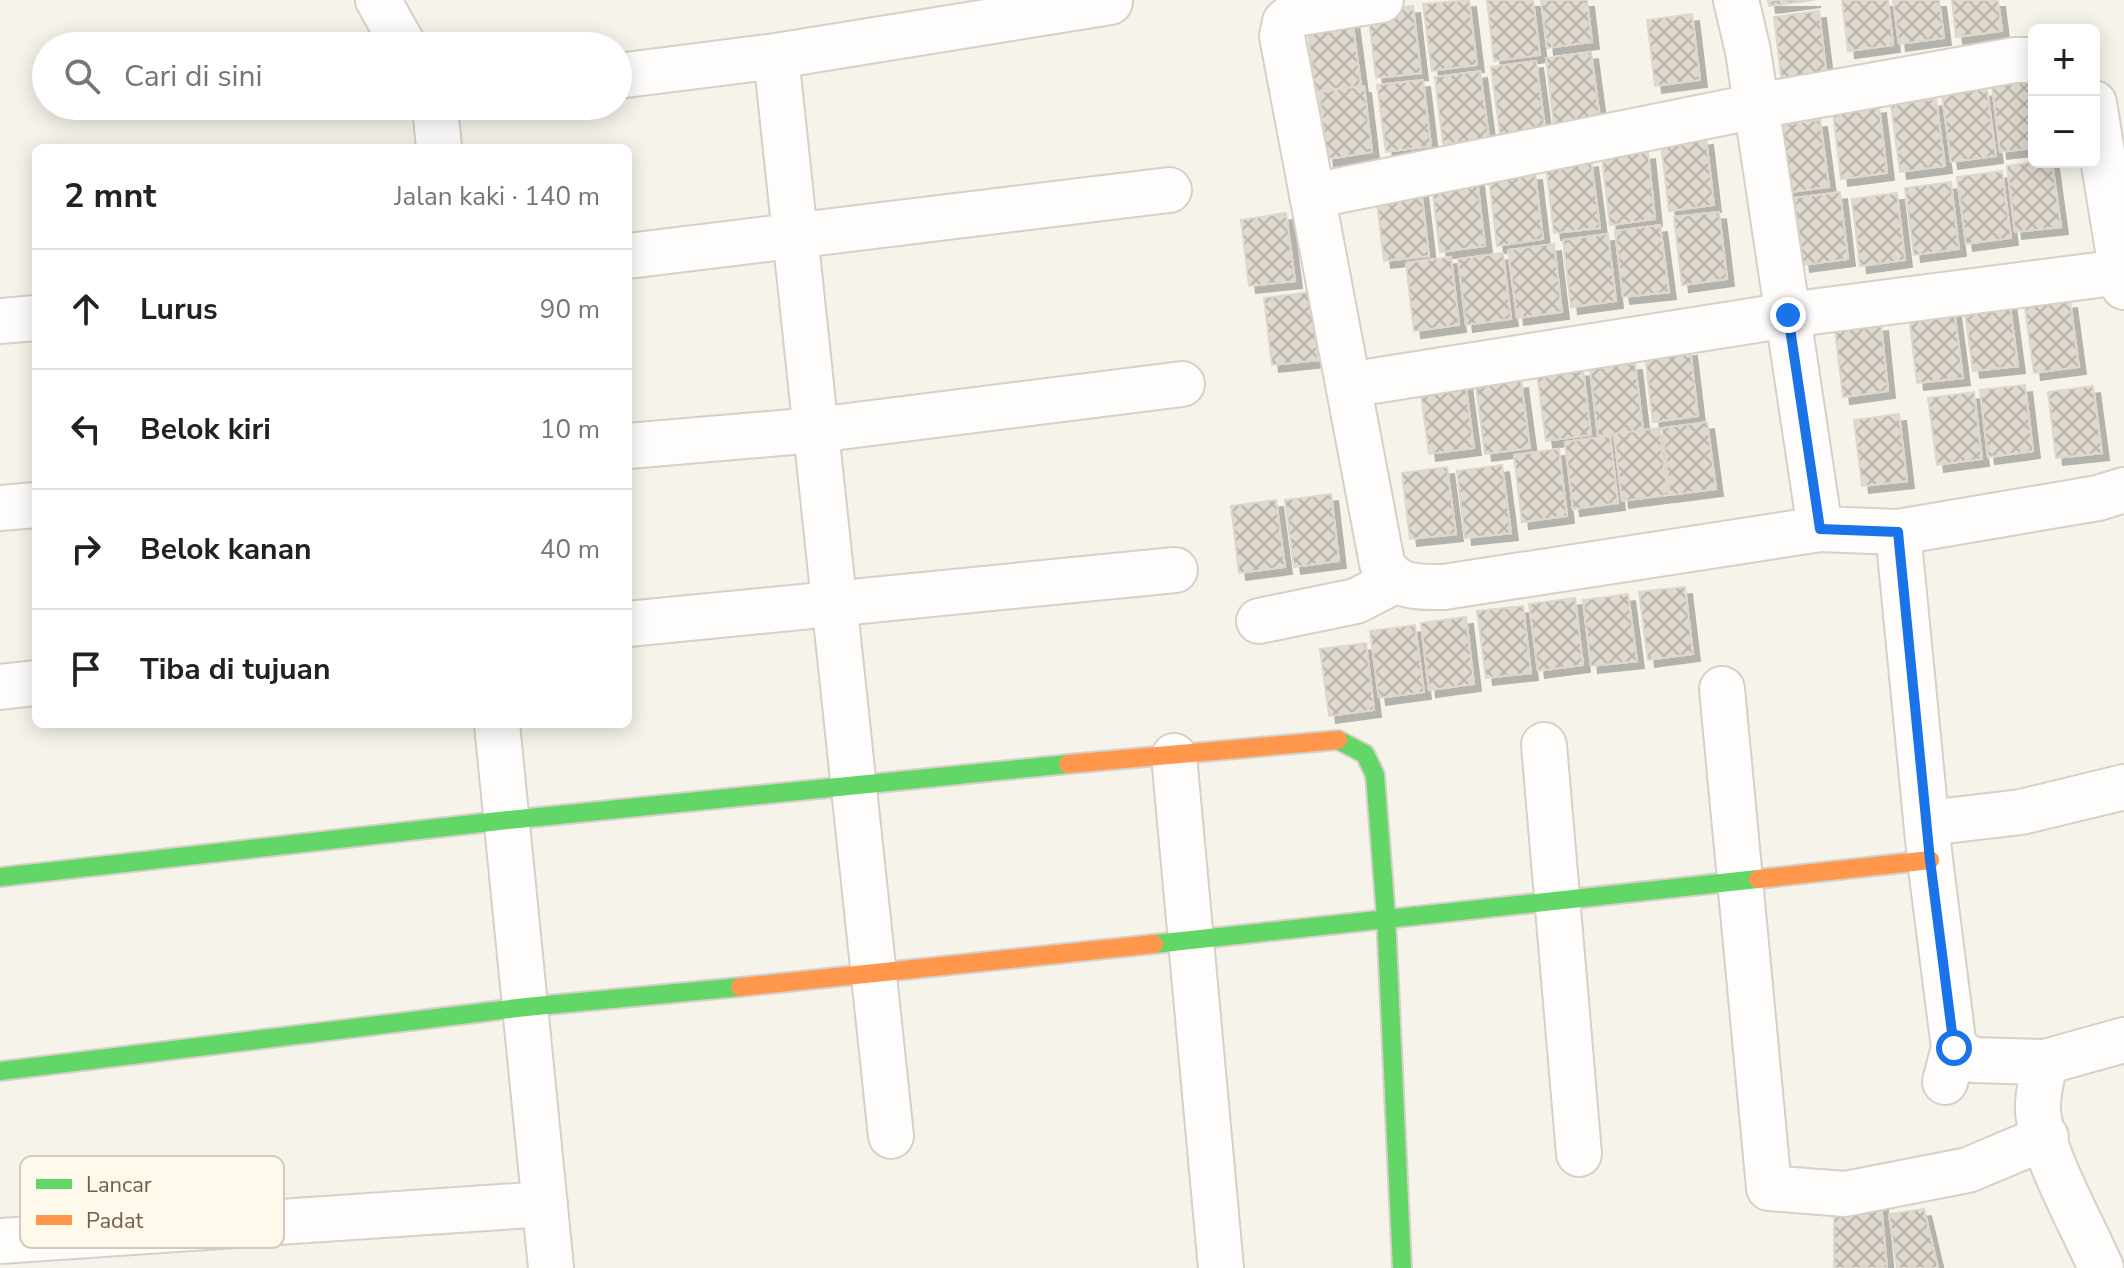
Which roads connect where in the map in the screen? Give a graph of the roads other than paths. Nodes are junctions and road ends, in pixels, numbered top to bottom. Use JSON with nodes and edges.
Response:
{"nodes":[{"id":1,"x":378,"y":0,"type":"edge"},
{"id":2,"x":1381,"y":0,"type":"edge"},
{"id":3,"x":1736,"y":0,"type":"edge"},
{"id":4,"x":1110,"y":2,"type":"dead end"},
{"id":5,"x":978,"y":12,"type":"edge"},
{"id":6,"x":396,"y":32,"type":"edge"},
{"id":7,"x":776,"y":56,"type":"junction"},
{"id":8,"x":2028,"y":60,"type":"edge"},
{"id":9,"x":632,"y":74,"type":"edge"},
{"id":10,"x":1757,"y":106,"type":"junction"},
{"id":11,"x":436,"y":120,"type":"edge"},
{"id":12,"x":2100,"y":141,"type":"edge"},
{"id":13,"x":439,"y":144,"type":"edge"},
{"id":14,"x":1169,"y":190,"type":"dead end"},
{"id":15,"x":1312,"y":196,"type":"junction"},
{"id":16,"x":795,"y":237,"type":"junction"},
{"id":17,"x":632,"y":256,"type":"edge"},
{"id":18,"x":2122,"y":280,"type":"edge"},
{"id":19,"x":1788,"y":315,"type":"junction"},
{"id":20,"x":32,"y":318,"type":"edge"},
{"id":21,"x":0,"y":321,"type":"edge"},
{"id":22,"x":1182,"y":384,"type":"dead end"},
{"id":23,"x":1348,"y":385,"type":"junction"},
{"id":24,"x":816,"y":430,"type":"junction"},
{"id":25,"x":632,"y":446,"type":"edge"},
{"id":26,"x":2124,"y":490,"type":"edge"},
{"id":27,"x":32,"y":505,"type":"edge"},
{"id":28,"x":0,"y":508,"type":"edge"},
{"id":29,"x":1820,"y":529,"type":"junction"},
{"id":30,"x":1898,"y":532,"type":"junction"},
{"id":31,"x":1175,"y":570,"type":"dead end"},
{"id":32,"x":1395,"y":581,"type":"junction"},
{"id":33,"x":836,"y":605,"type":"junction"},
{"id":34,"x":1259,"y":621,"type":"dead end"},
{"id":35,"x":632,"y":624,"type":"edge"},
{"id":36,"x":32,"y":683,"type":"edge"},
{"id":37,"x":0,"y":687,"type":"edge"},
{"id":38,"x":1722,"y":689,"type":"dead end"},
{"id":39,"x":497,"y":728,"type":"edge"},
{"id":40,"x":1544,"y":745,"type":"dead end"},
{"id":41,"x":1174,"y":756,"type":"junction"},
{"id":42,"x":856,"y":787,"type":"junction"},
{"id":43,"x":2124,"y":787,"type":"edge"},
{"id":44,"x":508,"y":820,"type":"junction"},
{"id":45,"x":1929,"y":841,"type":"junction"},
{"id":46,"x":0,"y":877,"type":"edge"},
{"id":47,"x":1740,"y":881,"type":"junction"},
{"id":48,"x":1557,"y":901,"type":"junction"},
{"id":49,"x":1386,"y":917,"type":"junction"},
{"id":50,"x":1191,"y":940,"type":"junction"},
{"id":51,"x":875,"y":974,"type":"junction"},
{"id":52,"x":526,"y":1007,"type":"junction"},
{"id":53,"x":2124,"y":1040,"type":"edge"},
{"id":54,"x":2045,"y":1062,"type":"junction"},
{"id":55,"x":0,"y":1071,"type":"edge"},
{"id":56,"x":891,"y":1136,"type":"dead end"},
{"id":57,"x":2046,"y":1137,"type":"junction"},
{"id":58,"x":1579,"y":1154,"type":"dead end"},
{"id":59,"x":545,"y":1204,"type":"junction"},
{"id":60,"x":284,"y":1222,"type":"edge"},
{"id":61,"x":20,"y":1240,"type":"edge"},
{"id":62,"x":0,"y":1241,"type":"edge"},
{"id":63,"x":551,"y":1268,"type":"edge"},
{"id":64,"x":1221,"y":1268,"type":"edge"},
{"id":65,"x":1402,"y":1268,"type":"edge"},
{"id":66,"x":2101,"y":1268,"type":"edge"}],
"edges":[{"from":1,"to":6,"type":"street"},
{"from":2,"to":15,"type":"street"},
{"from":3,"to":10,"type":"street"},
{"from":4,"to":5,"type":"street"},
{"from":5,"to":7,"type":"street"},
{"from":7,"to":9,"type":"street"},
{"from":7,"to":16,"type":"street"},
{"from":8,"to":10,"type":"street"},
{"from":10,"to":15,"type":"street"},
{"from":10,"to":19,"type":"street"},
{"from":11,"to":13,"type":"street"},
{"from":12,"to":18,"type":"street"},
{"from":14,"to":16,"type":"street"},
{"from":15,"to":23,"type":"street"},
{"from":16,"to":17,"type":"street"},
{"from":16,"to":24,"type":"street"},
{"from":18,"to":19,"type":"street"},
{"from":19,"to":23,"type":"street"},
{"from":19,"to":29,"type":"street"},
{"from":20,"to":21,"type":"street"},
{"from":22,"to":24,"type":"street"},
{"from":23,"to":32,"type":"street"},
{"from":24,"to":25,"type":"street"},
{"from":24,"to":33,"type":"street"},
{"from":26,"to":30,"type":"street"},
{"from":27,"to":28,"type":"street"},
{"from":29,"to":30,"type":"street"},
{"from":29,"to":32,"type":"street"},
{"from":30,"to":45,"type":"street"},
{"from":31,"to":33,"type":"street"},
{"from":32,"to":34,"type":"street"},
{"from":33,"to":35,"type":"street"},
{"from":33,"to":42,"type":"street"},
{"from":36,"to":37,"type":"street"},
{"from":38,"to":47,"type":"street"},
{"from":39,"to":44,"type":"street"},
{"from":40,"to":48,"type":"street"},
{"from":41,"to":42,"type":"street"},
{"from":41,"to":49,"type":"street"},
{"from":41,"to":50,"type":"street"},
{"from":42,"to":44,"type":"street"},
{"from":42,"to":51,"type":"street"},
{"from":43,"to":45,"type":"street"},
{"from":44,"to":46,"type":"street"},
{"from":44,"to":52,"type":"street"},
{"from":45,"to":47,"type":"street"},
{"from":45,"to":54,"type":"street"},
{"from":47,"to":48,"type":"street"},
{"from":47,"to":57,"type":"street"},
{"from":48,"to":49,"type":"street"},
{"from":48,"to":58,"type":"street"},
{"from":49,"to":50,"type":"street"},
{"from":49,"to":65,"type":"street"},
{"from":50,"to":51,"type":"street"},
{"from":50,"to":64,"type":"street"},
{"from":51,"to":52,"type":"street"},
{"from":51,"to":56,"type":"street"},
{"from":52,"to":55,"type":"street"},
{"from":52,"to":59,"type":"street"},
{"from":53,"to":54,"type":"street"},
{"from":54,"to":57,"type":"street"},
{"from":57,"to":66,"type":"street"},
{"from":59,"to":60,"type":"street"},
{"from":59,"to":63,"type":"street"},
{"from":61,"to":62,"type":"street"}]}
